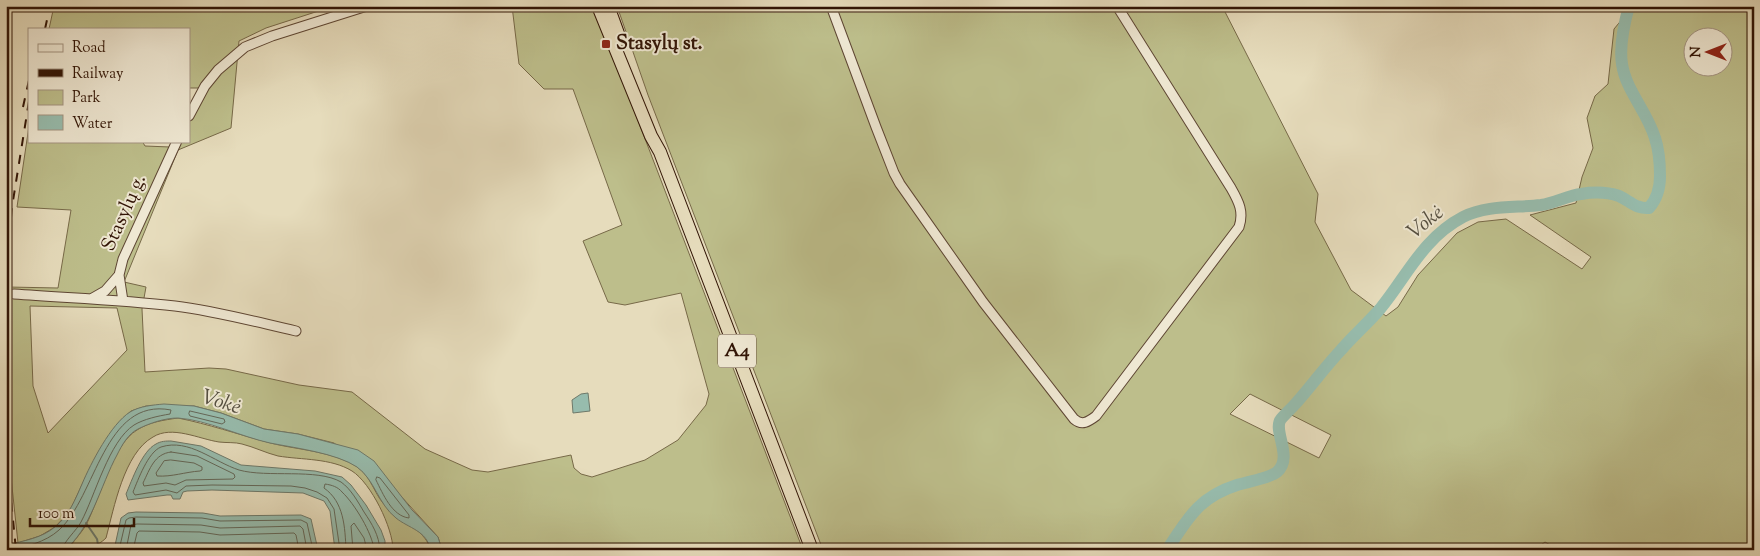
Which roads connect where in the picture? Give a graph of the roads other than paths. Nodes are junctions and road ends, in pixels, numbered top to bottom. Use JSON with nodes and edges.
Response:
{"nodes":[{"id":1,"x":367,"y":6,"type":"edge"},
{"id":2,"x":598,"y":6,"type":"edge"},
{"id":3,"x":608,"y":6,"type":"edge"},
{"id":4,"x":831,"y":6,"type":"edge"},
{"id":5,"x":1118,"y":6,"type":"edge"},
{"id":6,"x":190,"y":114,"type":"edge"},
{"id":7,"x":177,"y":142,"type":"edge"},
{"id":8,"x":660,"y":152,"type":"junction"},
{"id":9,"x":119,"y":275,"type":"junction"},
{"id":10,"x":14,"y":294,"type":"dead end"},
{"id":11,"x":91,"y":299,"type":"junction"},
{"id":12,"x":123,"y":301,"type":"junction"},
{"id":13,"x":296,"y":331,"type":"dead end"},
{"id":14,"x":812,"y":550,"type":"edge"}],
"edges":[{"from":1,"to":6,"type":"street"},
{"from":2,"to":8,"type":"highway","number":"A4"},
{"from":3,"to":8,"type":"highway","number":"A4"},
{"from":4,"to":5,"type":"street"},
{"from":7,"to":9,"type":"street","name":"Stasylų g."},
{"from":8,"to":14,"type":"highway","number":"A4"},
{"from":9,"to":11,"type":"street"},
{"from":9,"to":12,"type":"street","name":"Stasylų g."},
{"from":10,"to":11,"type":"street"},
{"from":11,"to":12,"type":"street"},
{"from":12,"to":13,"type":"street"}]}
